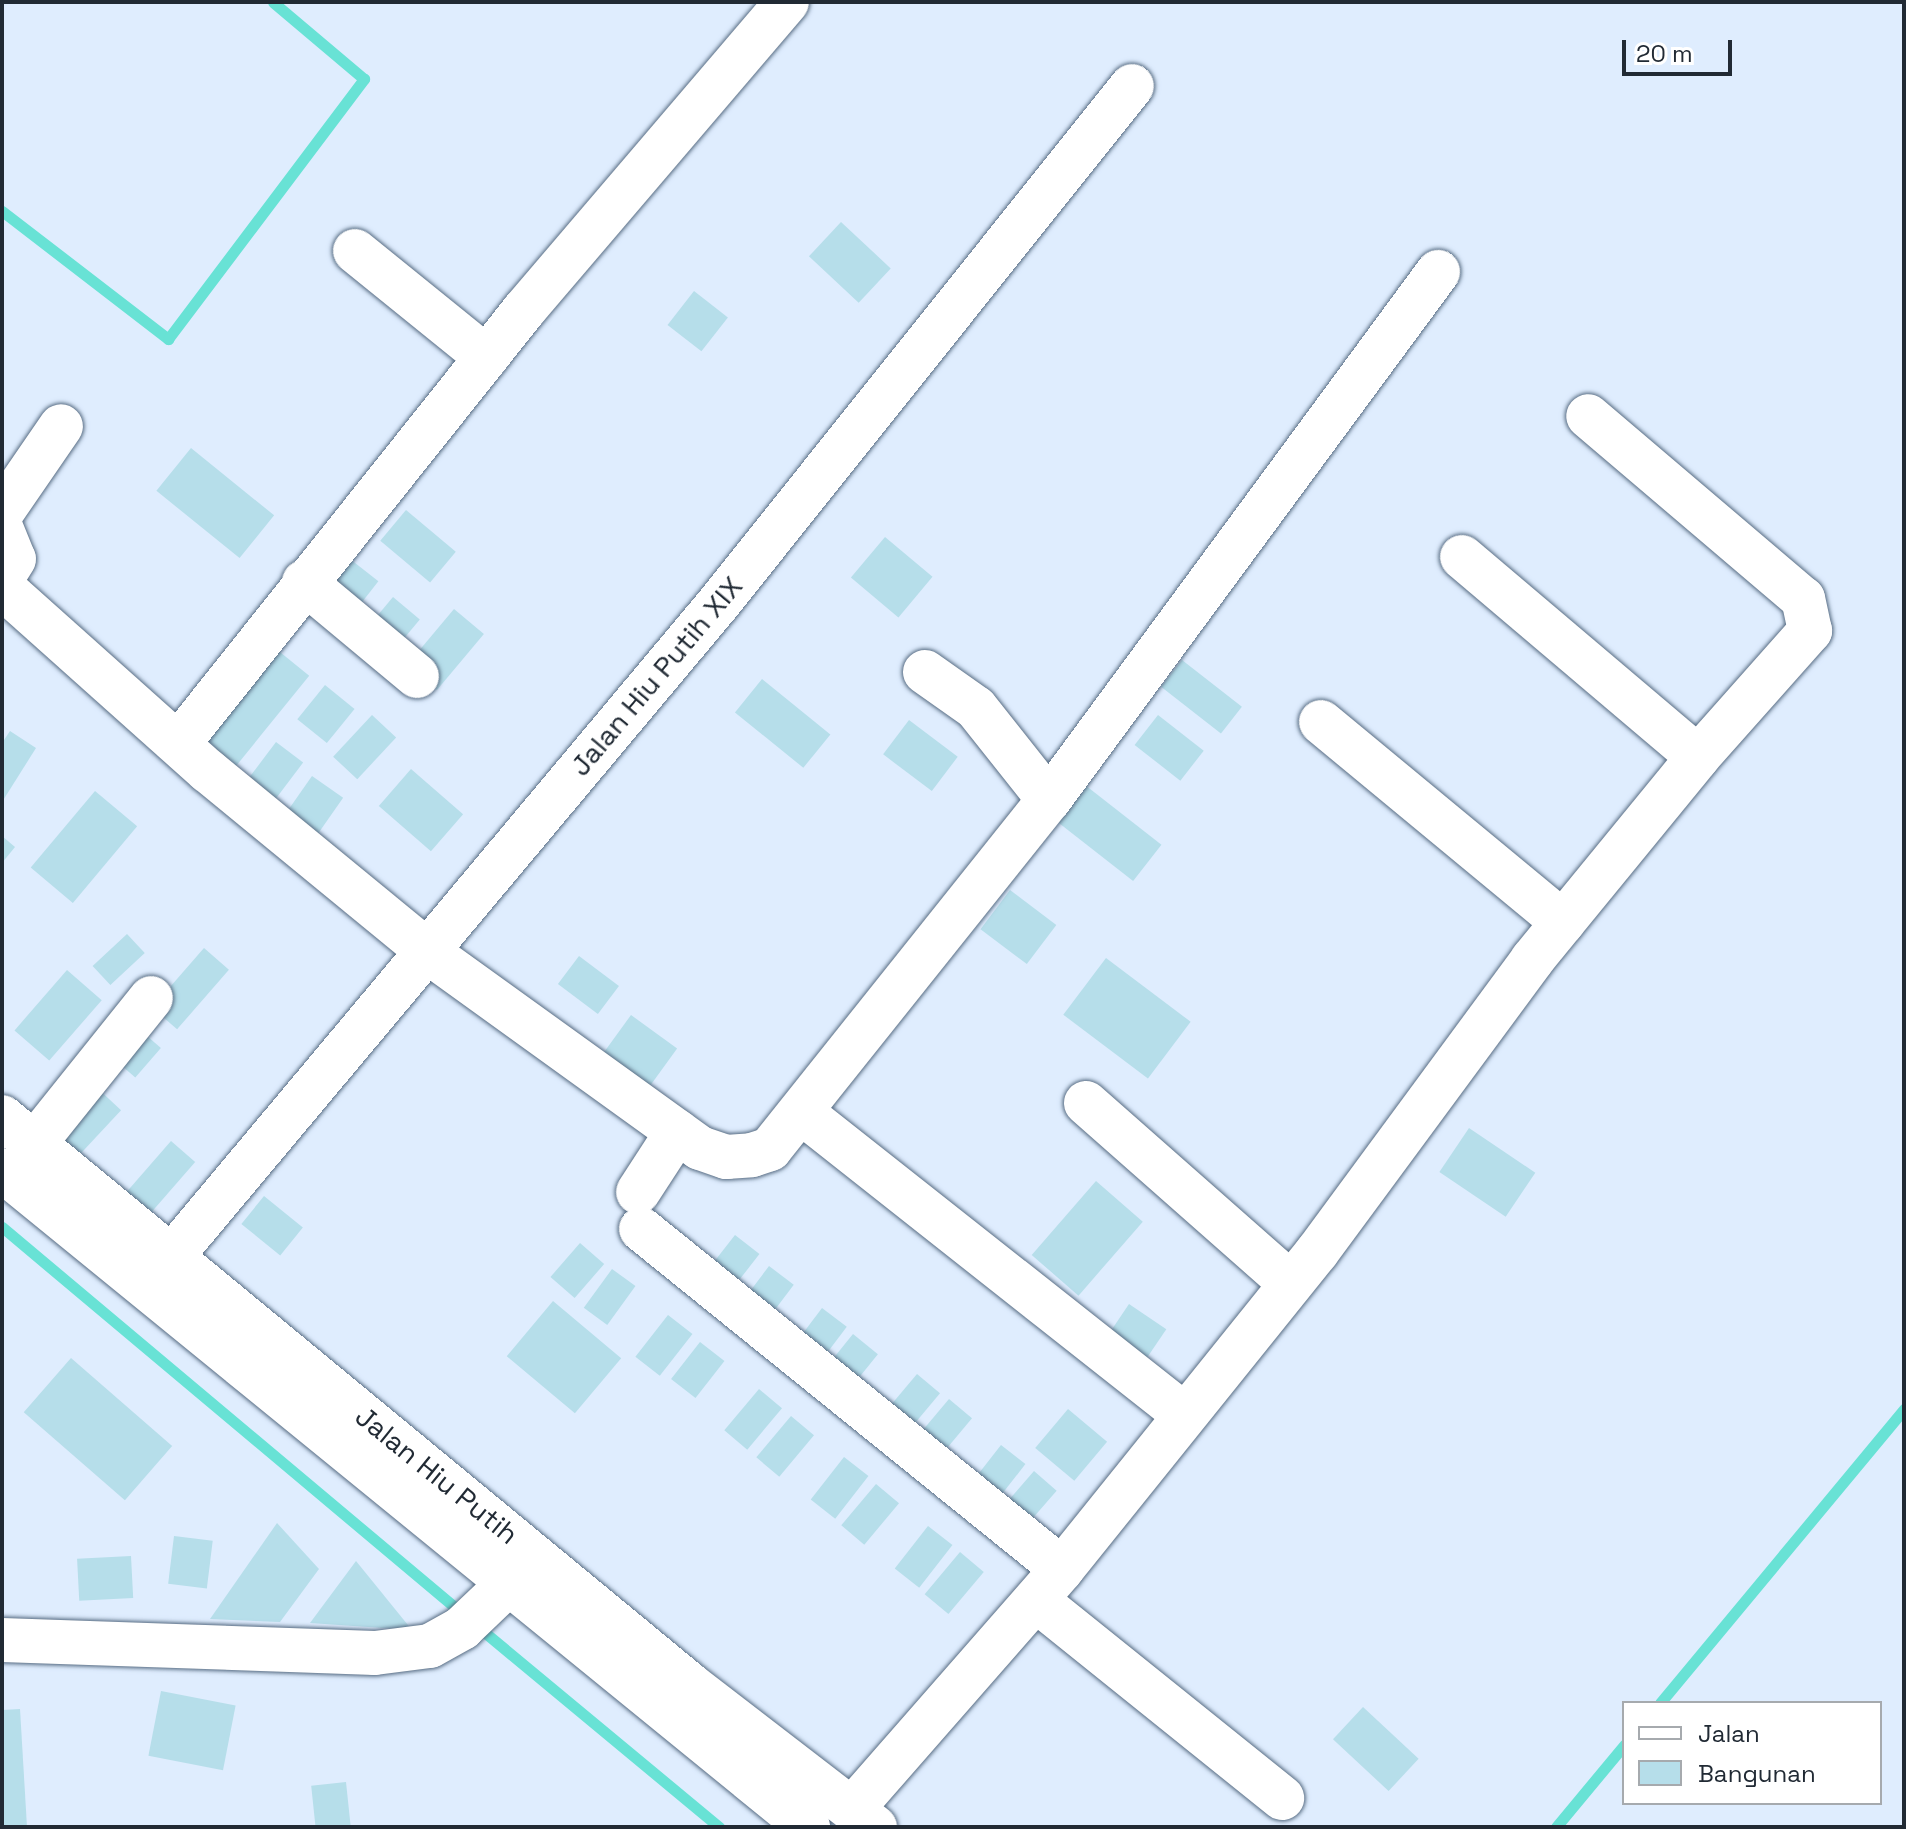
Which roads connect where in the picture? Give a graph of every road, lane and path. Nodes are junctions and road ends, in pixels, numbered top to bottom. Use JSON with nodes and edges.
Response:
{"nodes":[{"id":1,"x":787,"y":2,"type":"edge"},
{"id":2,"x":1132,"y":86,"type":"dead end"},
{"id":3,"x":355,"y":251,"type":"dead end"},
{"id":4,"x":1438,"y":272,"type":"dead end"},
{"id":5,"x":486,"y":357,"type":"junction"},
{"id":6,"x":1588,"y":416,"type":"dead end"},
{"id":7,"x":61,"y":426,"type":"dead end"},
{"id":8,"x":2,"y":512,"type":"edge"},
{"id":9,"x":2,"y":530,"type":"edge"},
{"id":10,"x":1462,"y":557,"type":"dead end"},
{"id":11,"x":2,"y":578,"type":"edge"},
{"id":12,"x":304,"y":582,"type":"junction"},
{"id":13,"x":2,"y":587,"type":"edge"},
{"id":14,"x":925,"y":672,"type":"dead end"},
{"id":15,"x":417,"y":676,"type":"dead end"},
{"id":16,"x":1321,"y":722,"type":"dead end"},
{"id":17,"x":179,"y":743,"type":"junction"},
{"id":18,"x":1698,"y":757,"type":"junction"},
{"id":19,"x":1049,"y":800,"type":"junction"},
{"id":20,"x":1563,"y":922,"type":"junction"},
{"id":21,"x":428,"y":952,"type":"junction"},
{"id":22,"x":151,"y":998,"type":"dead end"},
{"id":23,"x":1086,"y":1103,"type":"dead end"},
{"id":24,"x":801,"y":1112,"type":"junction"},
{"id":25,"x":677,"y":1132,"type":"junction"},
{"id":26,"x":13,"y":1144,"type":"edge"},
{"id":27,"x":171,"y":1257,"type":"junction"},
{"id":28,"x":1290,"y":1283,"type":"junction"},
{"id":29,"x":326,"y":1410,"type":"junction"},
{"id":30,"x":1183,"y":1414,"type":"junction"},
{"id":31,"x":508,"y":1584,"type":"junction"},
{"id":32,"x":1049,"y":1584,"type":"junction"},
{"id":33,"x":2,"y":1640,"type":"edge"},
{"id":34,"x":1282,"y":1798,"type":"dead end"},
{"id":35,"x":864,"y":1818,"type":"edge"},
{"id":36,"x":808,"y":1827,"type":"edge"}],
"edges":[{"from":1,"to":5,"type":"street"},
{"from":2,"to":21,"type":"street","name":"Jalan Hiu Putih XIX"},
{"from":3,"to":5,"type":"street"},
{"from":4,"to":19,"type":"street"},
{"from":5,"to":12,"type":"street"},
{"from":6,"to":18,"type":"street"},
{"from":7,"to":8,"type":"street"},
{"from":9,"to":11,"type":"street"},
{"from":10,"to":18,"type":"street"},
{"from":12,"to":15,"type":"street"},
{"from":12,"to":17,"type":"street"},
{"from":13,"to":17,"type":"street"},
{"from":14,"to":19,"type":"street"},
{"from":16,"to":20,"type":"street"},
{"from":17,"to":21,"type":"street"},
{"from":18,"to":20,"type":"street"},
{"from":19,"to":24,"type":"street"},
{"from":20,"to":28,"type":"street"},
{"from":21,"to":25,"type":"street"},
{"from":21,"to":27,"type":"street","name":"Jalan Hiu Putih XIX"},
{"from":22,"to":26,"type":"street"},
{"from":23,"to":28,"type":"street"},
{"from":24,"to":25,"type":"street"},
{"from":24,"to":30,"type":"street"},
{"from":25,"to":32,"type":"street"},
{"from":26,"to":27,"type":"street","name":"Jalan Hiu Putih"},
{"from":26,"to":29,"type":"street"},
{"from":27,"to":29,"type":"street","name":"Jalan Hiu Putih"},
{"from":28,"to":30,"type":"street"},
{"from":29,"to":31,"type":"street"},
{"from":29,"to":35,"type":"street","name":"Jalan Hiu Putih"},
{"from":30,"to":32,"type":"street"},
{"from":31,"to":33,"type":"street"},
{"from":31,"to":36,"type":"street"},
{"from":32,"to":34,"type":"street"},
{"from":32,"to":35,"type":"street"}]}
